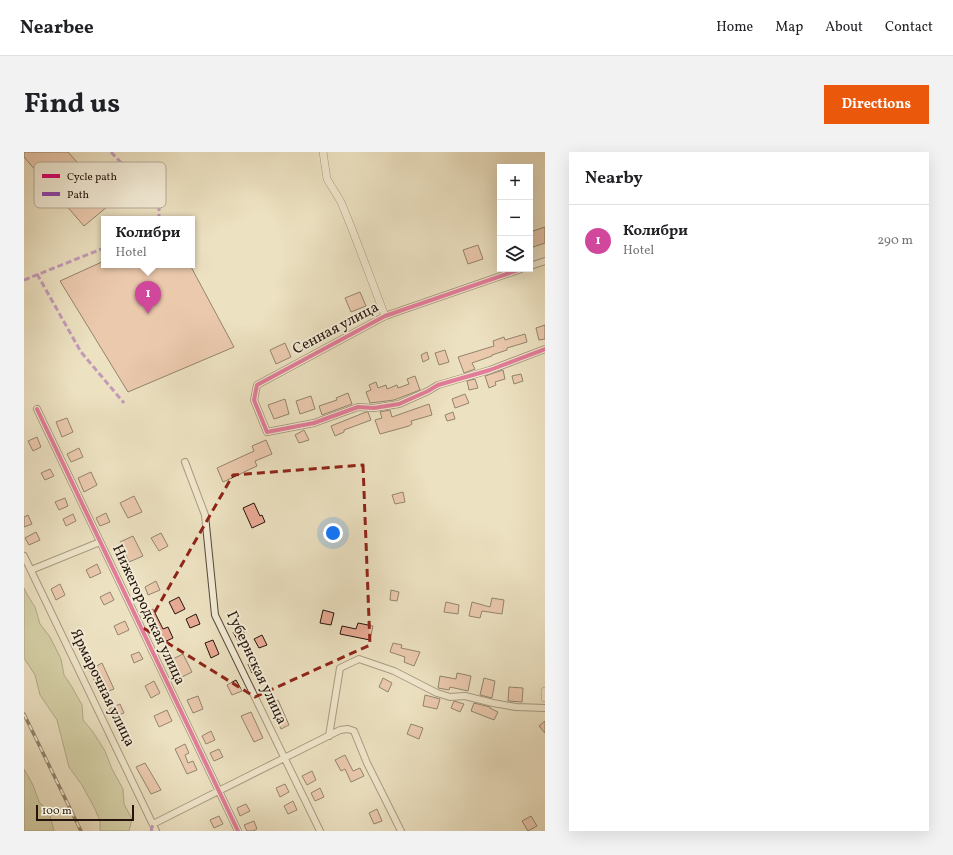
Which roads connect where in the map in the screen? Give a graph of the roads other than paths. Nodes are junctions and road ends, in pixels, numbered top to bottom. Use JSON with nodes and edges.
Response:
{"nodes":[{"id":1,"x":323,"y":152,"type":"edge"},
{"id":2,"x":545,"y":261,"type":"edge"},
{"id":3,"x":533,"y":265,"type":"edge"},
{"id":4,"x":512,"y":272,"type":"edge"},
{"id":5,"x":385,"y":316,"type":"junction"},
{"id":6,"x":545,"y":349,"type":"edge"},
{"id":7,"x":36,"y":409,"type":"dead end"},
{"id":8,"x":185,"y":462,"type":"dead end"},
{"id":9,"x":100,"y":542,"type":"junction"},
{"id":10,"x":24,"y":556,"type":"edge"},
{"id":11,"x":31,"y":570,"type":"junction"},
{"id":12,"x":545,"y":691,"type":"edge"},
{"id":13,"x":545,"y":698,"type":"edge"},
{"id":14,"x":545,"y":708,"type":"edge"},
{"id":15,"x":329,"y":736,"type":"junction"},
{"id":16,"x":285,"y":759,"type":"junction"},
{"id":17,"x":218,"y":790,"type":"junction"},
{"id":18,"x":153,"y":824,"type":"junction"},
{"id":19,"x":156,"y":831,"type":"edge"},
{"id":20,"x":238,"y":831,"type":"edge"},
{"id":21,"x":320,"y":831,"type":"edge"},
{"id":22,"x":401,"y":831,"type":"edge"}],
"edges":[{"from":1,"to":5,"type":"street"},
{"from":2,"to":3,"type":"street"},
{"from":4,"to":5,"type":"street","name":"Сенная улица"},
{"from":5,"to":6,"type":"street","name":"Сенная улица"},
{"from":7,"to":9,"type":"street","name":"Нижегородская улица"},
{"from":8,"to":16,"type":"street","name":"Губернская улица"},
{"from":9,"to":11,"type":"street"},
{"from":9,"to":17,"type":"street","name":"Нижегородская улица"},
{"from":10,"to":11,"type":"street","name":"Ярмарочная улица"},
{"from":11,"to":18,"type":"street","name":"Ярмарочная улица"},
{"from":12,"to":13,"type":"street"},
{"from":14,"to":15,"type":"street"},
{"from":15,"to":16,"type":"street"},
{"from":15,"to":22,"type":"street"},
{"from":16,"to":17,"type":"street"},
{"from":16,"to":21,"type":"street","name":"Губернская улица"},
{"from":17,"to":18,"type":"street"},
{"from":17,"to":20,"type":"street","name":"Нижегородская улица"},
{"from":18,"to":19,"type":"street","name":"Ярмарочная улица"}]}
